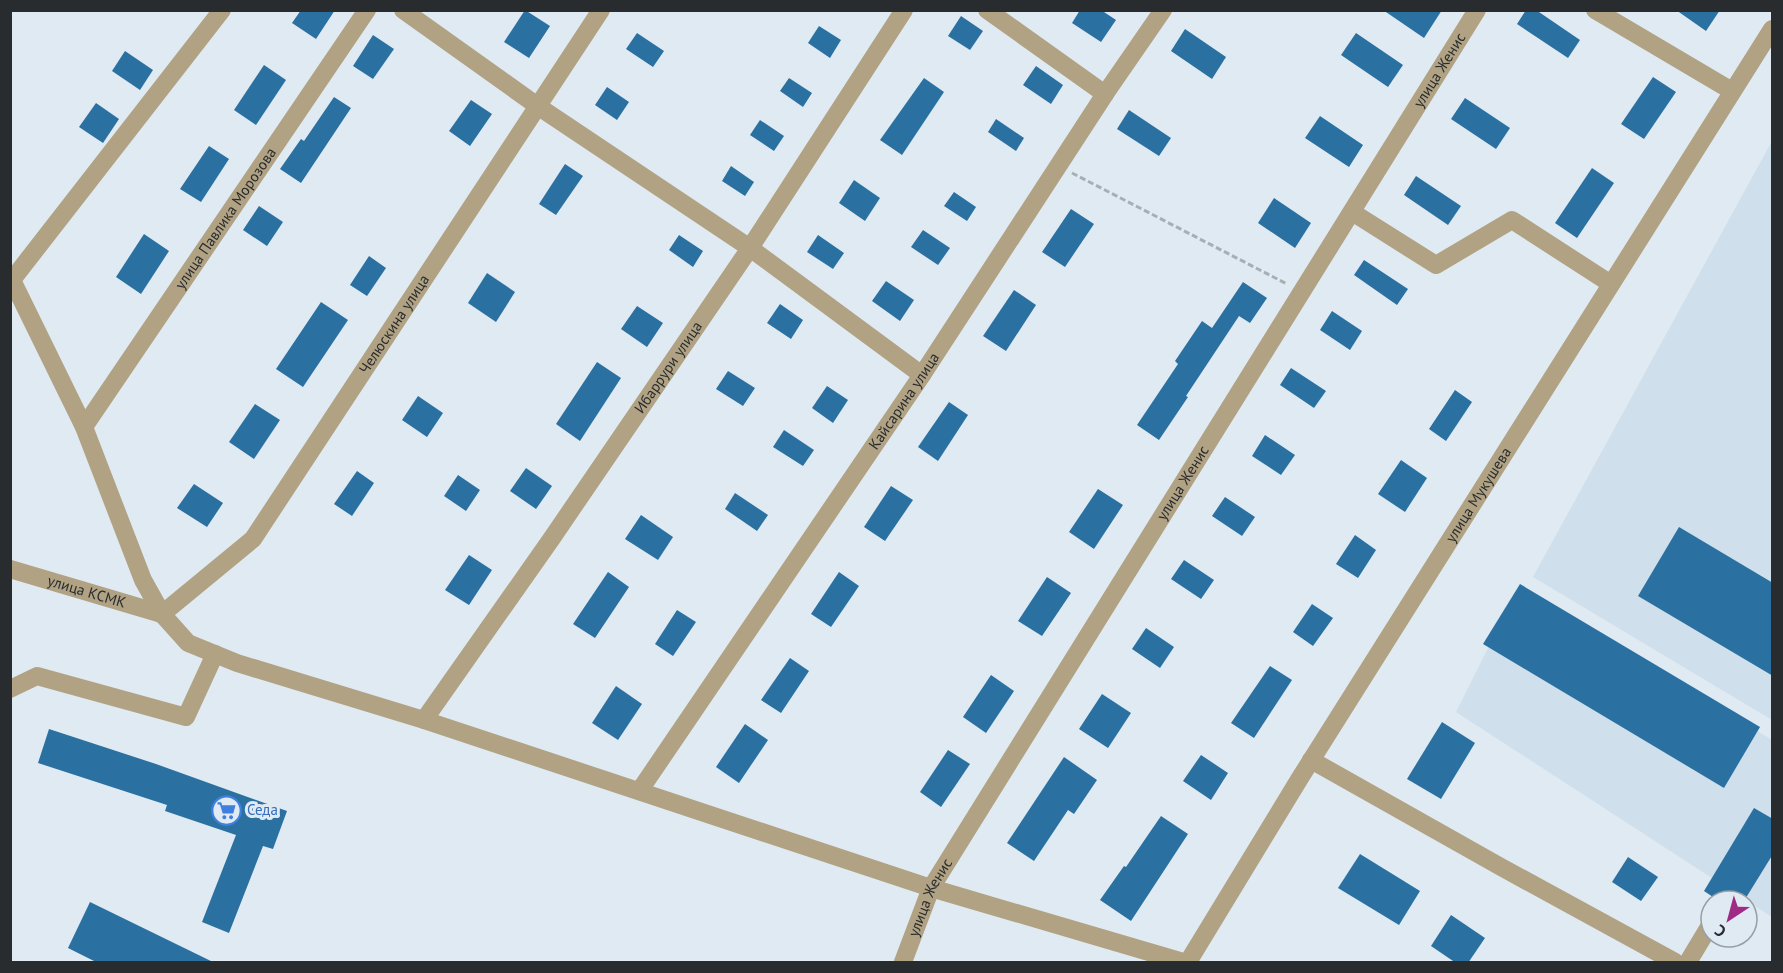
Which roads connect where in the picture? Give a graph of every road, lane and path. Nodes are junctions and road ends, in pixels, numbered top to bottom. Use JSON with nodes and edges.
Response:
{"nodes":[{"id":1,"x":222,"y":10,"type":"edge"},
{"id":2,"x":367,"y":10,"type":"edge"},
{"id":3,"x":403,"y":10,"type":"edge"},
{"id":4,"x":601,"y":10,"type":"edge"},
{"id":5,"x":904,"y":10,"type":"edge"},
{"id":6,"x":987,"y":10,"type":"edge"},
{"id":7,"x":1163,"y":10,"type":"edge"},
{"id":8,"x":1477,"y":10,"type":"edge"},
{"id":9,"x":1595,"y":10,"type":"edge"},
{"id":10,"x":1773,"y":29,"type":"edge"},
{"id":11,"x":1732,"y":91,"type":"junction"},
{"id":12,"x":1105,"y":94,"type":"junction"},
{"id":13,"x":539,"y":107,"type":"junction"},
{"id":14,"x":1058,"y":166,"type":"junction"},
{"id":15,"x":1352,"y":212,"type":"junction"},
{"id":16,"x":750,"y":248,"type":"junction"},
{"id":17,"x":11,"y":278,"type":"edge"},
{"id":18,"x":1611,"y":284,"type":"junction"},
{"id":19,"x":1302,"y":292,"type":"junction"},
{"id":20,"x":922,"y":375,"type":"junction"},
{"id":21,"x":84,"y":427,"type":"junction"},
{"id":22,"x":10,"y":568,"type":"edge"},
{"id":23,"x":162,"y":614,"type":"junction"},
{"id":24,"x":215,"y":654,"type":"junction"},
{"id":25,"x":10,"y":689,"type":"edge"},
{"id":26,"x":424,"y":720,"type":"junction"},
{"id":27,"x":1311,"y":760,"type":"junction"},
{"id":28,"x":640,"y":790,"type":"junction"},
{"id":29,"x":931,"y":888,"type":"junction"},
{"id":30,"x":1699,"y":944,"type":"edge"},
{"id":31,"x":903,"y":963,"type":"edge"},
{"id":32,"x":1183,"y":963,"type":"edge"},
{"id":33,"x":1188,"y":963,"type":"edge"},
{"id":34,"x":1675,"y":963,"type":"edge"},
{"id":35,"x":1688,"y":963,"type":"edge"}],
"edges":[{"from":1,"to":17,"type":"street"},
{"from":2,"to":21,"type":"street","name":"улица Павлика Морозова"},
{"from":3,"to":13,"type":"street"},
{"from":4,"to":13,"type":"street","name":"Челюскина улица"},
{"from":5,"to":16,"type":"street","name":"Ибаррури улица"},
{"from":6,"to":12,"type":"street"},
{"from":7,"to":12,"type":"street","name":"Кайсарина улица"},
{"from":8,"to":15,"type":"street","name":"улица Женис"},
{"from":9,"to":11,"type":"street"},
{"from":10,"to":11,"type":"street","name":"улица Мукушева"},
{"from":11,"to":18,"type":"street","name":"улица Мукушева"},
{"from":12,"to":14,"type":"street","name":"Кайсарина улица"},
{"from":13,"to":16,"type":"street"},
{"from":13,"to":23,"type":"street","name":"Челюскина улица"},
{"from":14,"to":19,"type":"path"},
{"from":14,"to":20,"type":"street","name":"Кайсарина улица"},
{"from":15,"to":18,"type":"street"},
{"from":15,"to":19,"type":"street","name":"улица Женис"},
{"from":16,"to":20,"type":"street"},
{"from":16,"to":26,"type":"street","name":"Ибаррури улица"},
{"from":17,"to":21,"type":"street"},
{"from":18,"to":27,"type":"street","name":"улица Мукушева"},
{"from":19,"to":29,"type":"street","name":"улица Женис"},
{"from":20,"to":28,"type":"street","name":"Кайсарина улица"},
{"from":21,"to":23,"type":"street"},
{"from":22,"to":23,"type":"street","name":"улица КСМК"},
{"from":23,"to":24,"type":"street"},
{"from":24,"to":25,"type":"street"},
{"from":24,"to":26,"type":"street"},
{"from":26,"to":28,"type":"street"},
{"from":27,"to":33,"type":"street","name":"улица Мукушева"},
{"from":27,"to":34,"type":"street"},
{"from":28,"to":29,"type":"street"},
{"from":29,"to":31,"type":"street","name":"улица Женис"},
{"from":29,"to":32,"type":"street"},
{"from":30,"to":35,"type":"street"}]}
